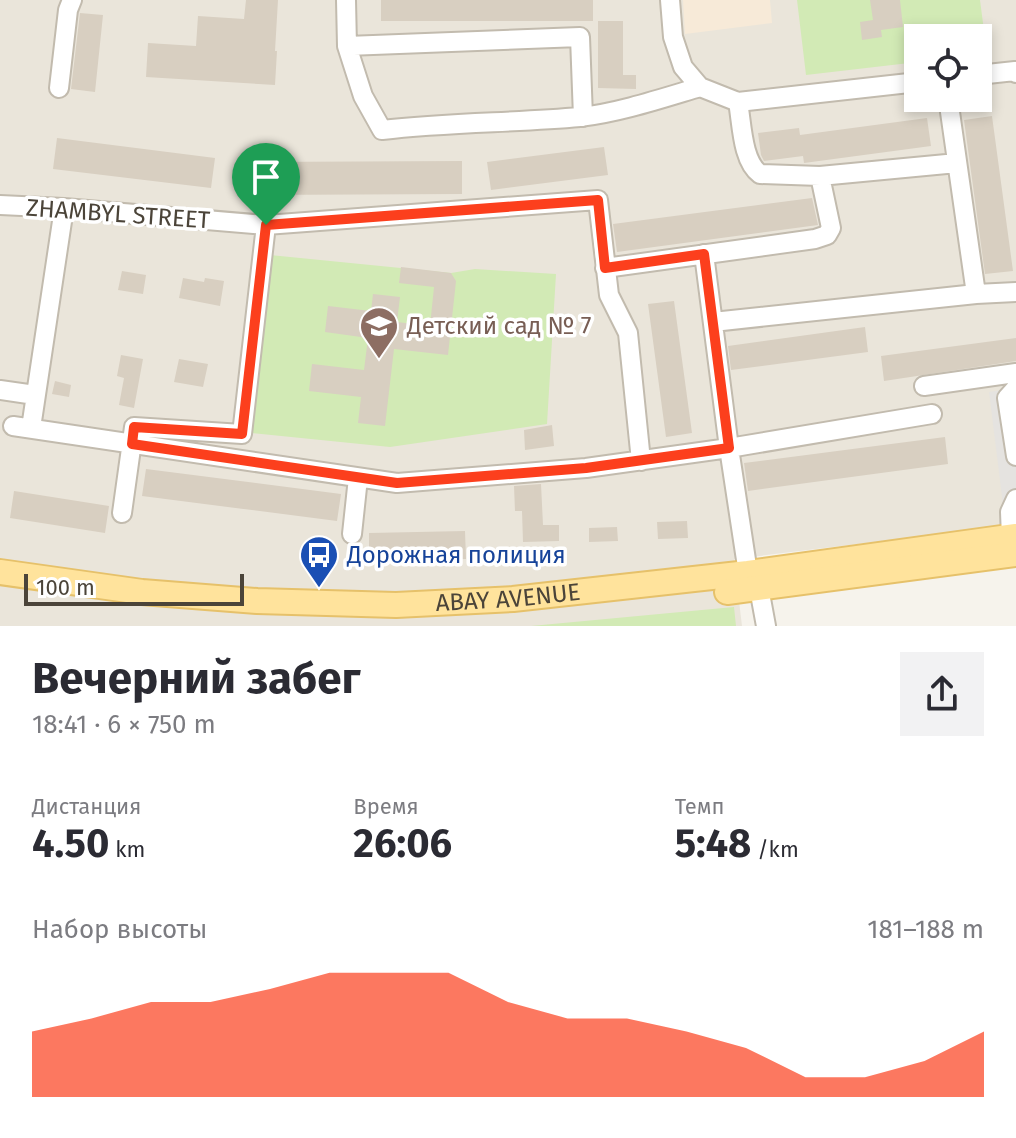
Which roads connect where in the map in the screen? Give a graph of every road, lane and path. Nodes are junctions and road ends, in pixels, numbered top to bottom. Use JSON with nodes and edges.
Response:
{"nodes":[{"id":1,"x":72,"y":0,"type":"edge"},
{"id":2,"x":346,"y":0,"type":"edge"},
{"id":3,"x":670,"y":0,"type":"edge"},
{"id":4,"x":347,"y":46,"type":"junction"},
{"id":5,"x":992,"y":73,"type":"edge"},
{"id":6,"x":1016,"y":73,"type":"edge"},
{"id":7,"x":904,"y":84,"type":"edge"},
{"id":8,"x":700,"y":87,"type":"junction"},
{"id":9,"x":59,"y":88,"type":"dead end"},
{"id":10,"x":738,"y":102,"type":"junction"},
{"id":11,"x":950,"y":112,"type":"edge"},
{"id":12,"x":583,"y":117,"type":"junction"},
{"id":13,"x":957,"y":163,"type":"junction"},
{"id":14,"x":820,"y":176,"type":"junction"},
{"id":15,"x":0,"y":205,"type":"edge"},
{"id":16,"x":64,"y":208,"type":"junction"},
{"id":17,"x":266,"y":225,"type":"junction"},
{"id":18,"x":704,"y":254,"type":"junction"},
{"id":19,"x":605,"y":268,"type":"junction"},
{"id":20,"x":1016,"y":292,"type":"edge"},
{"id":21,"x":976,"y":294,"type":"junction"},
{"id":22,"x":713,"y":322,"type":"junction"},
{"id":23,"x":1016,"y":373,"type":"edge"},
{"id":24,"x":924,"y":386,"type":"dead end"},
{"id":25,"x":1016,"y":388,"type":"edge"},
{"id":26,"x":0,"y":390,"type":"edge"},
{"id":27,"x":35,"y":395,"type":"junction"},
{"id":28,"x":932,"y":414,"type":"dead end"},
{"id":29,"x":132,"y":444,"type":"junction"},
{"id":30,"x":729,"y":448,"type":"junction"},
{"id":31,"x":1016,"y":456,"type":"edge"},
{"id":32,"x":641,"y":461,"type":"junction"},
{"id":33,"x":358,"y":478,"type":"junction"},
{"id":34,"x":1016,"y":499,"type":"edge"},
{"id":35,"x":122,"y":513,"type":"dead end"},
{"id":36,"x":352,"y":534,"type":"dead end"},
{"id":37,"x":1014,"y":542,"type":"edge"},
{"id":38,"x":0,"y":572,"type":"edge"},
{"id":39,"x":754,"y":580,"type":"junction"},
{"id":40,"x":0,"y":588,"type":"edge"},
{"id":41,"x":766,"y":626,"type":"edge"}],
"edges":[{"from":1,"to":9,"type":"street"},
{"from":2,"to":4,"type":"street"},
{"from":3,"to":8,"type":"street"},
{"from":4,"to":12,"type":"street"},
{"from":4,"to":12,"type":"street"},
{"from":5,"to":6,"type":"street"},
{"from":7,"to":10,"type":"street"},
{"from":8,"to":10,"type":"street"},
{"from":8,"to":12,"type":"street"},
{"from":10,"to":14,"type":"street"},
{"from":11,"to":13,"type":"street"},
{"from":13,"to":14,"type":"street"},
{"from":13,"to":21,"type":"street"},
{"from":14,"to":18,"type":"street"},
{"from":15,"to":16,"type":"street","name":"ZHAMBYL STREET"},
{"from":16,"to":17,"type":"street","name":"ZHAMBYL STREET"},
{"from":16,"to":27,"type":"street"},
{"from":17,"to":19,"type":"street","name":"ZHAMBYL STREET"},
{"from":17,"to":29,"type":"street"},
{"from":18,"to":19,"type":"street"},
{"from":18,"to":22,"type":"street"},
{"from":19,"to":32,"type":"street"},
{"from":20,"to":21,"type":"street"},
{"from":21,"to":22,"type":"street"},
{"from":22,"to":30,"type":"street"},
{"from":23,"to":24,"type":"street"},
{"from":25,"to":31,"type":"street"},
{"from":26,"to":27,"type":"street"},
{"from":27,"to":29,"type":"street"},
{"from":28,"to":30,"type":"street"},
{"from":29,"to":33,"type":"street"},
{"from":29,"to":35,"type":"street"},
{"from":30,"to":32,"type":"street"},
{"from":30,"to":39,"type":"street"},
{"from":32,"to":33,"type":"street"},
{"from":33,"to":36,"type":"street"},
{"from":34,"to":37,"type":"street"},
{"from":37,"to":39,"type":"main road","name":"ABAY AVENUE"},
{"from":38,"to":39,"type":"main road","name":"ABAY AVENUE"},
{"from":39,"to":40,"type":"main road","name":"ABAY AVENUE"},
{"from":39,"to":41,"type":"street"}]}
